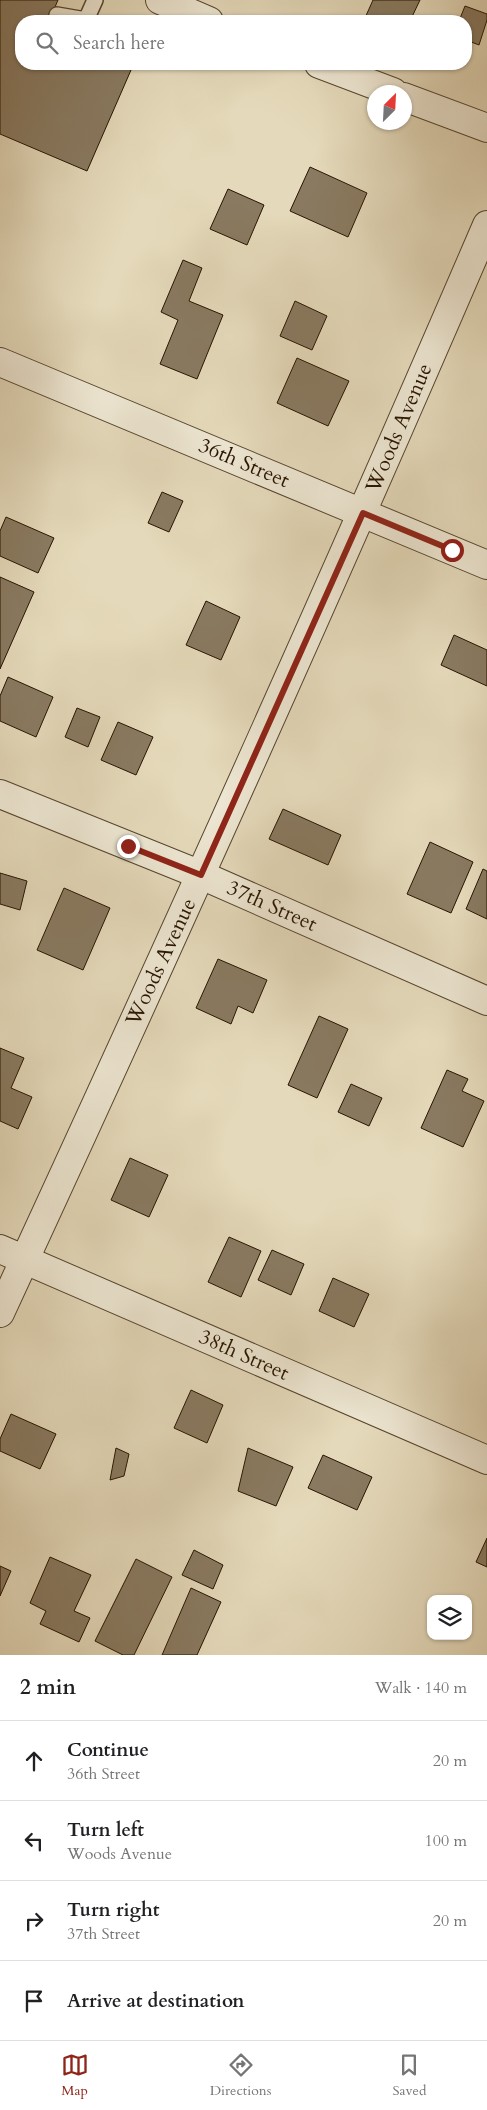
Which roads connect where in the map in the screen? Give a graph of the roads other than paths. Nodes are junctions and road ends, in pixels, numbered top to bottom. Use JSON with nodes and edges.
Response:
{"nodes":[{"id":1,"x":95,"y":0,"type":"edge"},
{"id":2,"x":160,"y":0,"type":"edge"},
{"id":3,"x":88,"y":15,"type":"edge"},
{"id":4,"x":195,"y":15,"type":"edge"},
{"id":5,"x":334,"y":70,"type":"edge"},
{"id":6,"x":374,"y":85,"type":"edge"},
{"id":7,"x":412,"y":100,"type":"edge"},
{"id":8,"x":487,"y":128,"type":"edge"},
{"id":9,"x":487,"y":225,"type":"edge"},
{"id":10,"x":0,"y":362,"type":"edge"},
{"id":11,"x":363,"y":513,"type":"junction"},
{"id":12,"x":487,"y":565,"type":"edge"},
{"id":13,"x":0,"y":794,"type":"edge"},
{"id":14,"x":201,"y":875,"type":"junction"},
{"id":15,"x":487,"y":1001,"type":"edge"},
{"id":16,"x":0,"y":1249,"type":"edge"},
{"id":17,"x":25,"y":1259,"type":"junction"},
{"id":18,"x":0,"y":1313,"type":"edge"},
{"id":19,"x":487,"y":1460,"type":"edge"}],
"edges":[{"from":1,"to":3,"type":"lane"},
{"from":2,"to":4,"type":"street"},
{"from":5,"to":6,"type":"street"},
{"from":7,"to":8,"type":"street"},
{"from":9,"to":11,"type":"street","name":"Woods Avenue"},
{"from":10,"to":11,"type":"street","name":"36th Street"},
{"from":11,"to":12,"type":"street","name":"36th Street"},
{"from":11,"to":14,"type":"street","name":"Woods Avenue"},
{"from":13,"to":14,"type":"street","name":"37th Street"},
{"from":14,"to":15,"type":"street","name":"37th Street"},
{"from":14,"to":17,"type":"street","name":"Woods Avenue"},
{"from":16,"to":17,"type":"street","name":"38th Street"},
{"from":17,"to":18,"type":"street","name":"Woods Avenue"},
{"from":17,"to":19,"type":"street","name":"38th Street"}]}
